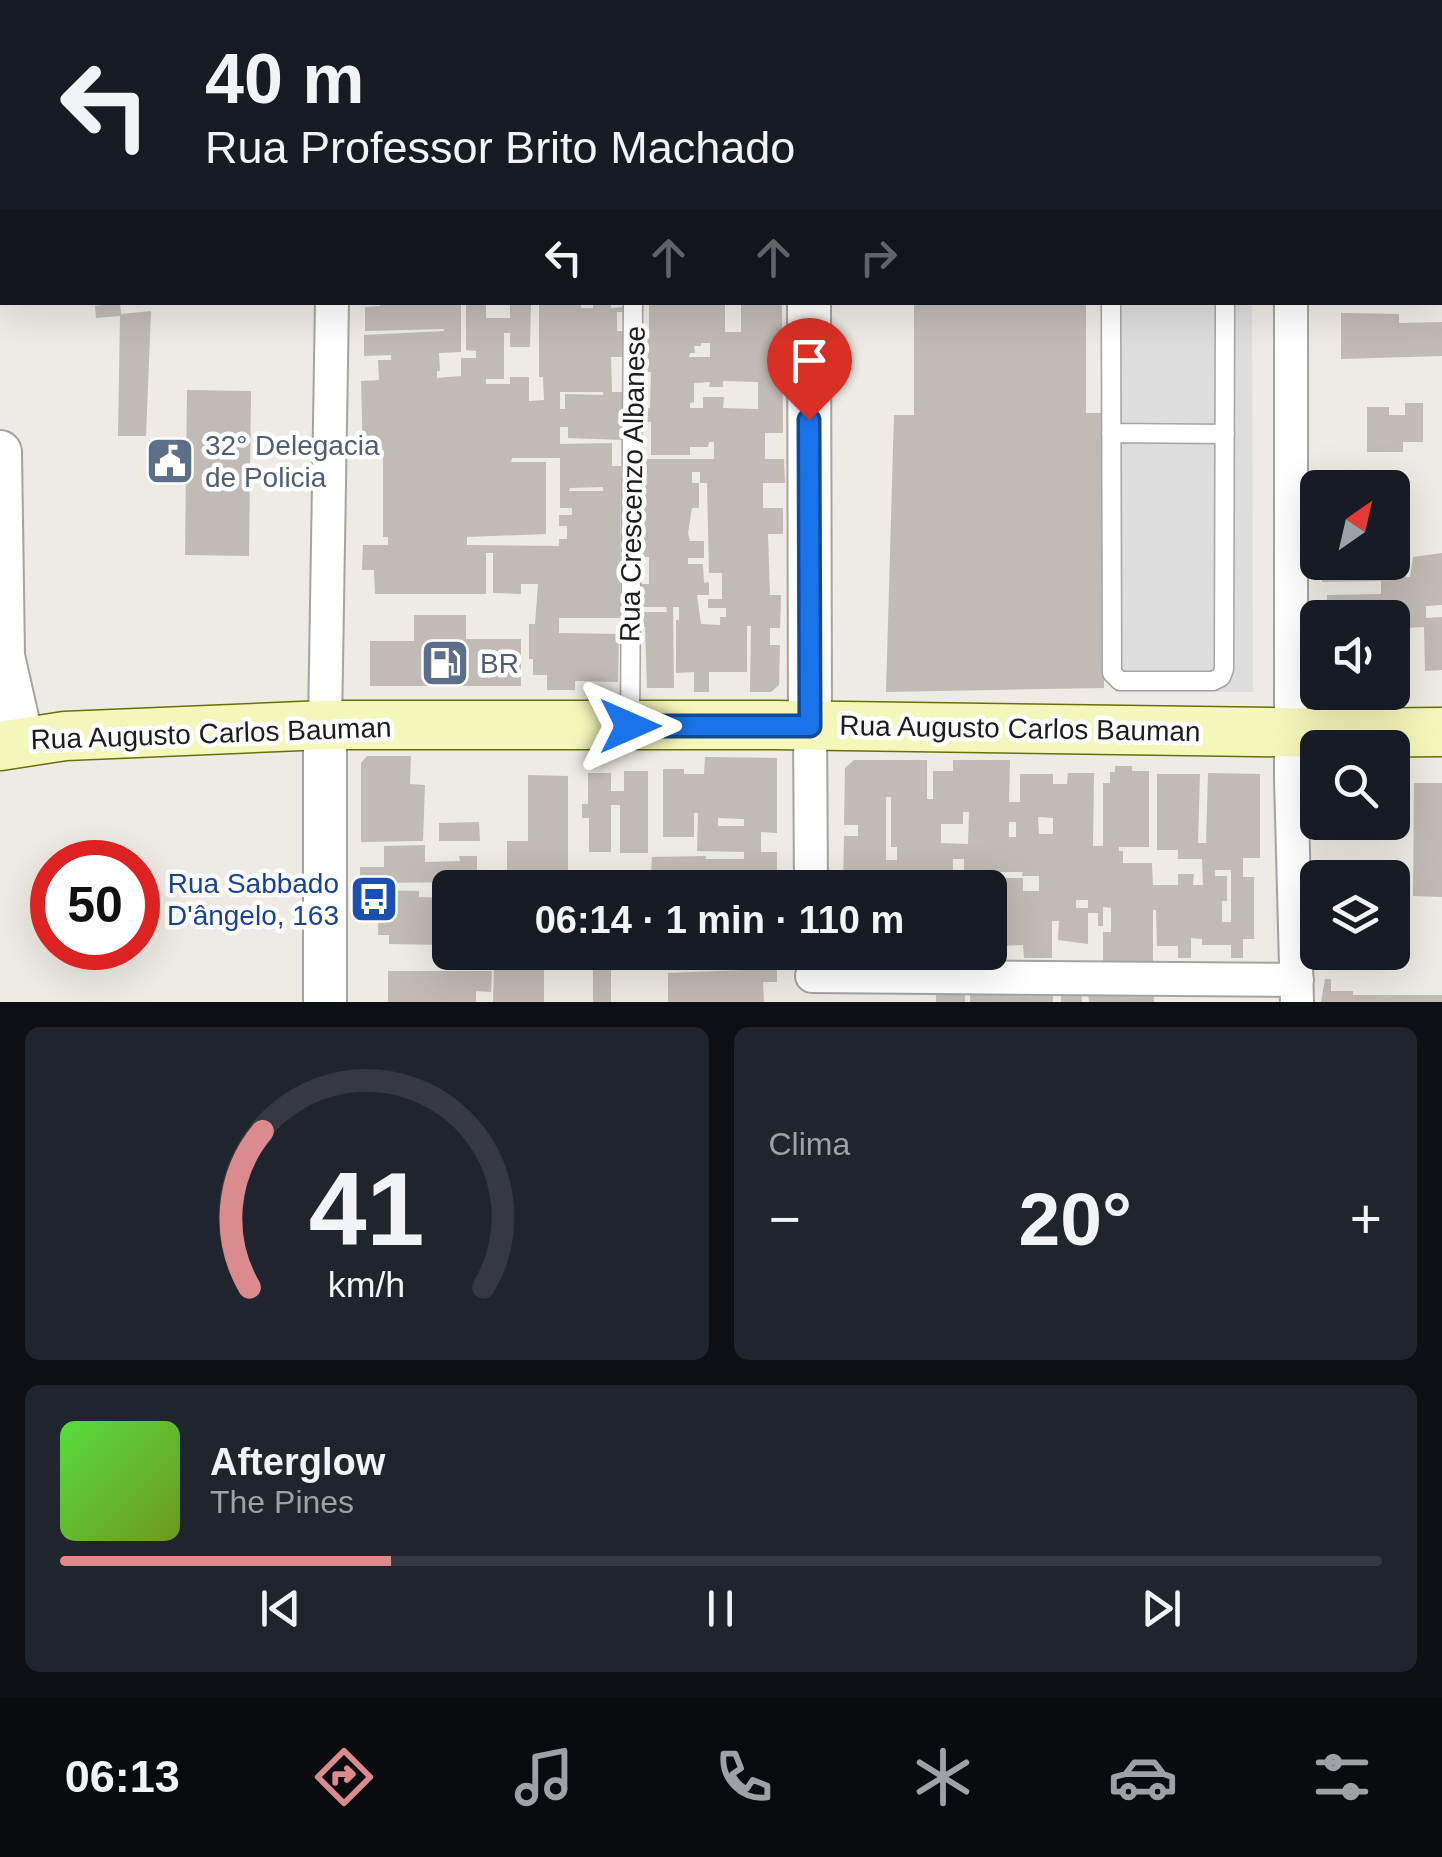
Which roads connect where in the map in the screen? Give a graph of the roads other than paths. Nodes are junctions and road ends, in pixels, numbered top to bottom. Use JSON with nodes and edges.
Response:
{"nodes":[{"id":1,"x":332,"y":305,"type":"edge"},
{"id":2,"x":634,"y":305,"type":"edge"},
{"id":3,"x":809,"y":305,"type":"edge"},
{"id":4,"x":1111,"y":305,"type":"edge"},
{"id":5,"x":1225,"y":305,"type":"edge"},
{"id":6,"x":1291,"y":305,"type":"edge"},
{"id":7,"x":1111,"y":433,"type":"junction"},
{"id":8,"x":1225,"y":434,"type":"junction"},
{"id":9,"x":0,"y":452,"type":"edge"},
{"id":10,"x":2,"y":659,"type":"edge"},
{"id":11,"x":325,"y":725,"type":"junction"},
{"id":12,"x":630,"y":726,"type":"junction"},
{"id":13,"x":810,"y":726,"type":"junction"},
{"id":14,"x":1291,"y":732,"type":"junction"},
{"id":15,"x":1442,"y":732,"type":"edge"},
{"id":16,"x":11,"y":743,"type":"edge"},
{"id":17,"x":811,"y":870,"type":"edge"},
{"id":18,"x":812,"y":977,"type":"edge"},
{"id":19,"x":1298,"y":991,"type":"edge"},
{"id":20,"x":326,"y":1002,"type":"edge"}],
"edges":[{"from":1,"to":11,"type":"street"},
{"from":2,"to":12,"type":"lane","name":"Rua Crescenzo Albanese"},
{"from":3,"to":13,"type":"street"},
{"from":4,"to":7,"type":"lane"},
{"from":5,"to":8,"type":"lane"},
{"from":6,"to":14,"type":"street"},
{"from":7,"to":8,"type":"lane"},
{"from":7,"to":8,"type":"lane"},
{"from":9,"to":10,"type":"street"},
{"from":10,"to":16,"type":"street"},
{"from":11,"to":12,"type":"main road","name":"Rua Augusto Carlos Bauman"},
{"from":11,"to":16,"type":"main road","name":"Rua Augusto Carlos Bauman"},
{"from":11,"to":20,"type":"street"},
{"from":12,"to":13,"type":"main road","name":"Rua Augusto Carlos Bauman"},
{"from":13,"to":14,"type":"main road","name":"Rua Augusto Carlos Bauman"},
{"from":13,"to":17,"type":"street"},
{"from":14,"to":15,"type":"main road","name":"Rua Augusto Carlos Bauman"},
{"from":14,"to":19,"type":"street"},
{"from":18,"to":19,"type":"street"}]}
